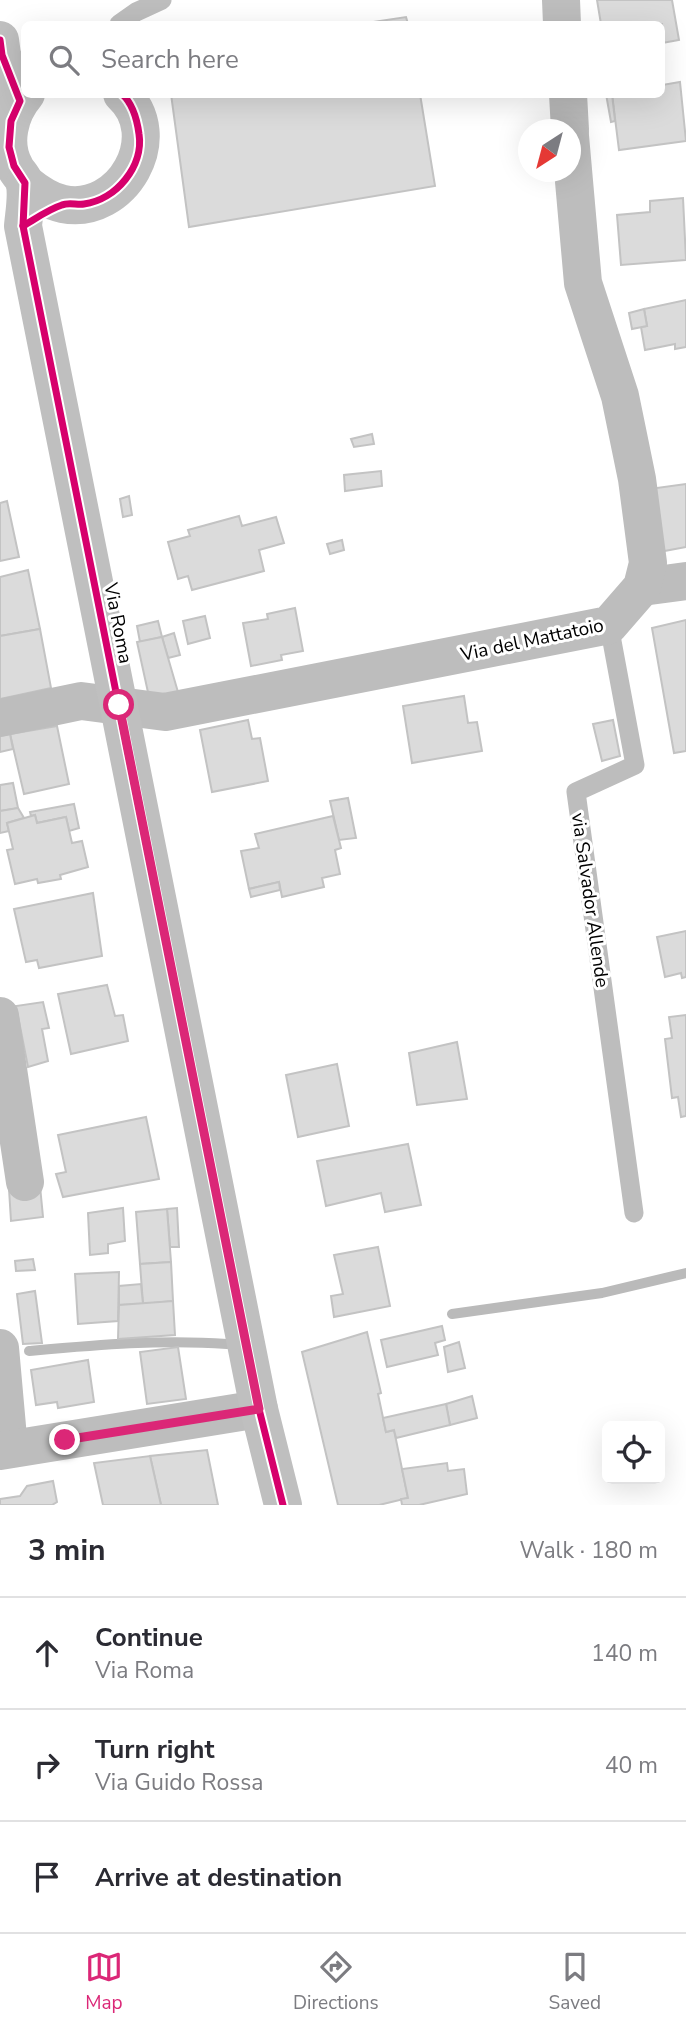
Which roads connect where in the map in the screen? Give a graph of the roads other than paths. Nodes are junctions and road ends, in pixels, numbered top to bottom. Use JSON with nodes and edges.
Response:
{"nodes":[{"id":1,"x":162,"y":0,"type":"edge"},
{"id":2,"x":561,"y":0,"type":"edge"},
{"id":3,"x":123,"y":21,"type":"edge"},
{"id":4,"x":562,"y":21,"type":"edge"},
{"id":5,"x":15,"y":72,"type":"edge"},
{"id":6,"x":125,"y":98,"type":"edge"},
{"id":7,"x":568,"y":98,"type":"edge"},
{"id":8,"x":569,"y":119,"type":"edge"},
{"id":9,"x":574,"y":182,"type":"edge"},
{"id":10,"x":25,"y":183,"type":"junction"},
{"id":11,"x":63,"y":204,"type":"junction"},
{"id":12,"x":23,"y":226,"type":"junction"},
{"id":13,"x":686,"y":581,"type":"edge"},
{"id":14,"x":642,"y":587,"type":"junction"},
{"id":15,"x":609,"y":625,"type":"junction"},
{"id":16,"x":119,"y":705,"type":"junction"},
{"id":17,"x":0,"y":718,"type":"edge"},
{"id":18,"x":0,"y":1016,"type":"edge"},
{"id":19,"x":7,"y":1104,"type":"edge"},
{"id":20,"x":25,"y":1182,"type":"dead end"},
{"id":21,"x":634,"y":1213,"type":"dead end"},
{"id":22,"x":0,"y":1348,"type":"edge"},
{"id":23,"x":259,"y":1409,"type":"junction"},
{"id":24,"x":5,"y":1450,"type":"edge"},
{"id":25,"x":283,"y":1505,"type":"edge"}],
"edges":[{"from":1,"to":3,"type":"lane"},
{"from":2,"to":4,"type":"street"},
{"from":5,"to":10,"type":"street","name":"Via Roma"},
{"from":6,"to":11,"type":"street"},
{"from":7,"to":8,"type":"street"},
{"from":9,"to":14,"type":"street"},
{"from":10,"to":11,"type":"street"},
{"from":10,"to":12,"type":"street","name":"Via Roma"},
{"from":11,"to":12,"type":"street"},
{"from":12,"to":16,"type":"street","name":"Via Roma"},
{"from":13,"to":14,"type":"street"},
{"from":14,"to":15,"type":"street","name":"Via del Mattatoio"},
{"from":15,"to":16,"type":"street","name":"Via del Mattatoio"},
{"from":15,"to":21,"type":"lane","name":"via Salvador Allende"},
{"from":16,"to":17,"type":"street","name":"Via del Mattatoio"},
{"from":16,"to":23,"type":"street","name":"Via Roma"},
{"from":18,"to":19,"type":"street"},
{"from":19,"to":20,"type":"street"},
{"from":22,"to":24,"type":"street"},
{"from":23,"to":24,"type":"street"},
{"from":23,"to":25,"type":"street","name":"Via Roma"}]}
